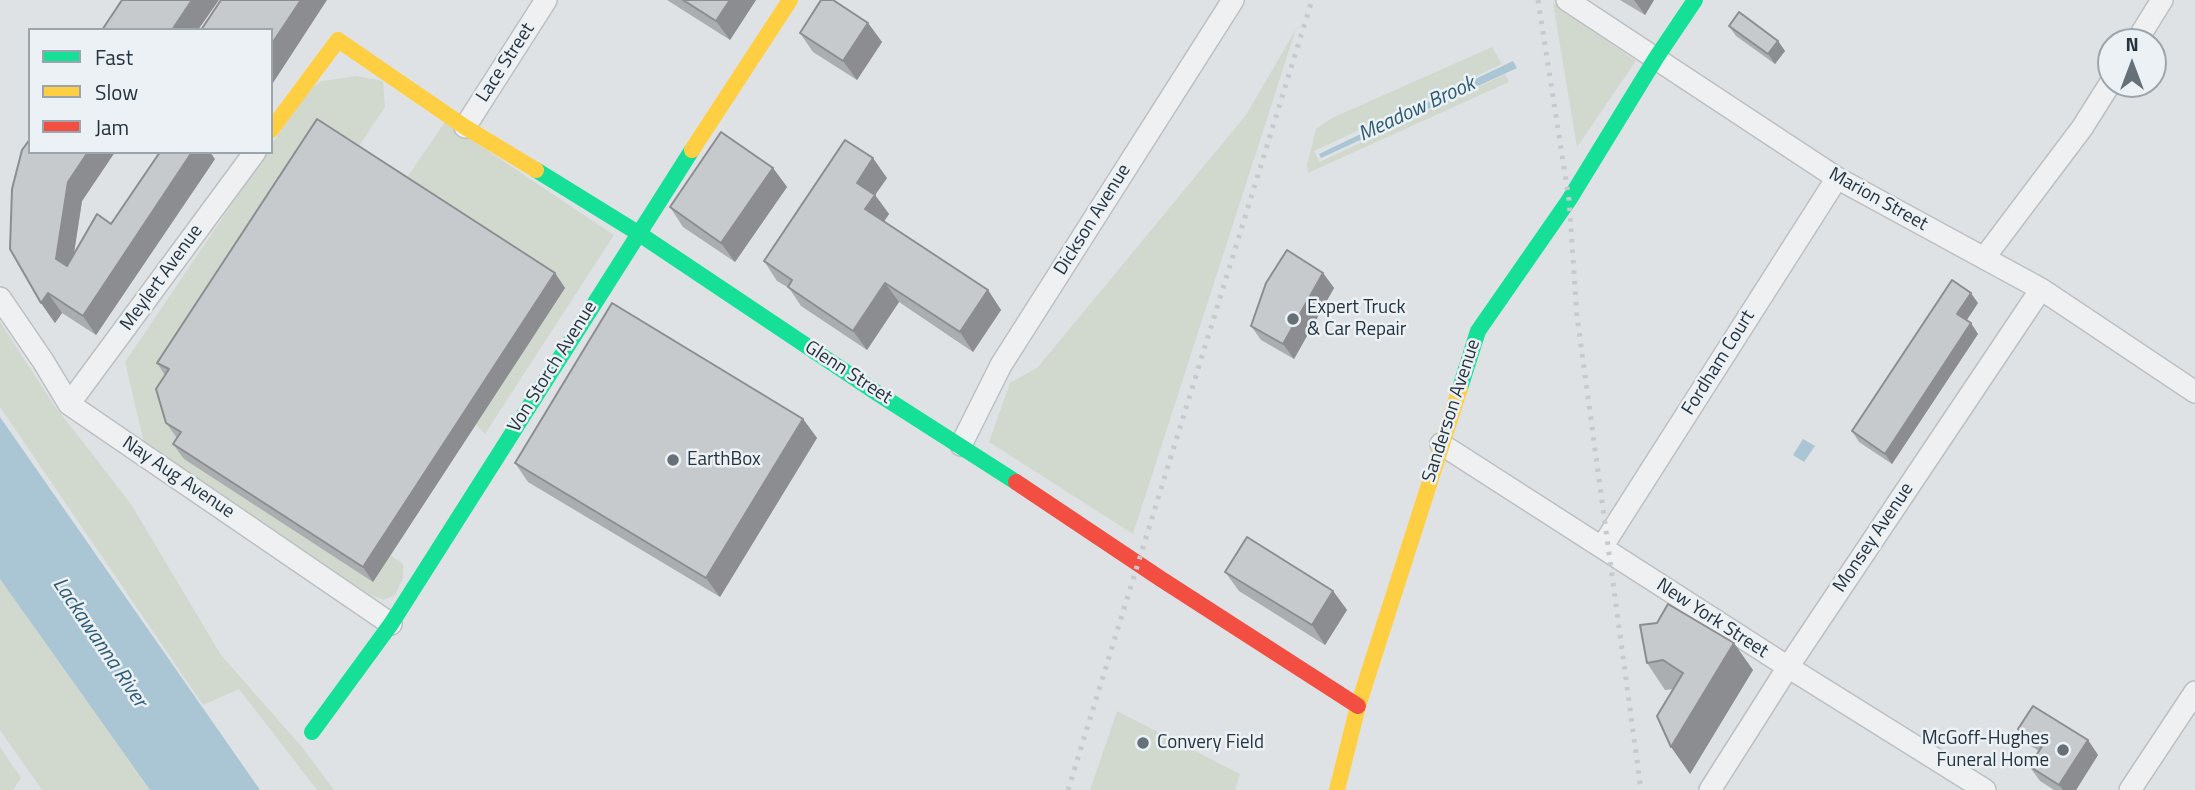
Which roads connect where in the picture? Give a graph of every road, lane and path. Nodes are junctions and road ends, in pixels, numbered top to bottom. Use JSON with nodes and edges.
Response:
{"nodes":[{"id":1,"x":546,"y":0,"type":"edge"},
{"id":2,"x":790,"y":0,"type":"edge"},
{"id":3,"x":1233,"y":0,"type":"edge"},
{"id":4,"x":1567,"y":0,"type":"edge"},
{"id":5,"x":1695,"y":0,"type":"edge"},
{"id":6,"x":2162,"y":0,"type":"edge"},
{"id":7,"x":2145,"y":28,"type":"edge"},
{"id":8,"x":1656,"y":58,"type":"junction"},
{"id":9,"x":2101,"y":98,"type":"edge"},
{"id":10,"x":273,"y":127,"type":"edge"},
{"id":11,"x":465,"y":127,"type":"junction"},
{"id":12,"x":254,"y":154,"type":"edge"},
{"id":13,"x":1837,"y":178,"type":"junction"},
{"id":14,"x":638,"y":233,"type":"junction"},
{"id":15,"x":1984,"y":258,"type":"junction"},
{"id":16,"x":2041,"y":289,"type":"junction"},
{"id":17,"x":0,"y":298,"type":"edge"},
{"id":18,"x":2195,"y":392,"type":"edge"},
{"id":19,"x":69,"y":404,"type":"junction"},
{"id":20,"x":1441,"y":444,"type":"junction"},
{"id":21,"x":961,"y":445,"type":"junction"},
{"id":22,"x":1602,"y":547,"type":"junction"},
{"id":23,"x":391,"y":624,"type":"junction"},
{"id":24,"x":1788,"y":667,"type":"junction"},
{"id":25,"x":2195,"y":692,"type":"edge"},
{"id":26,"x":1358,"y":706,"type":"junction"},
{"id":27,"x":312,"y":732,"type":"dead end"},
{"id":28,"x":1337,"y":790,"type":"edge"},
{"id":29,"x":1710,"y":790,"type":"edge"},
{"id":30,"x":1985,"y":790,"type":"edge"},
{"id":31,"x":2130,"y":790,"type":"edge"}],
"edges":[{"from":1,"to":11,"type":"street","name":"Lace Street"},
{"from":2,"to":14,"type":"street","name":"Von Storch Avenue"},
{"from":3,"to":21,"type":"street","name":"Dickson Avenue"},
{"from":4,"to":8,"type":"street","name":"Marion Street"},
{"from":5,"to":8,"type":"street","name":"Sanderson Avenue"},
{"from":6,"to":7,"type":"street"},
{"from":8,"to":13,"type":"street","name":"Marion Street"},
{"from":8,"to":20,"type":"street","name":"Sanderson Avenue"},
{"from":9,"to":15,"type":"street"},
{"from":10,"to":11,"type":"street","name":"Glenn Street"},
{"from":11,"to":14,"type":"street","name":"Glenn Street"},
{"from":12,"to":19,"type":"street","name":"Meylert Avenue"},
{"from":13,"to":15,"type":"street","name":"Marion Street"},
{"from":13,"to":22,"type":"street","name":"Fordham Court"},
{"from":14,"to":21,"type":"street","name":"Glenn Street"},
{"from":14,"to":23,"type":"street","name":"Von Storch Avenue"},
{"from":15,"to":16,"type":"street","name":"Marion Street"},
{"from":16,"to":18,"type":"street","name":"Marion Street"},
{"from":16,"to":24,"type":"street","name":"Monsey Avenue"},
{"from":17,"to":19,"type":"street","name":"Nay Aug Avenue"},
{"from":19,"to":23,"type":"street","name":"Nay Aug Avenue"},
{"from":20,"to":22,"type":"street","name":"New York Street"},
{"from":20,"to":26,"type":"street","name":"Sanderson Avenue"},
{"from":21,"to":26,"type":"street","name":"Glenn Street"},
{"from":22,"to":24,"type":"street","name":"New York Street"},
{"from":23,"to":27,"type":"street","name":"Von Storch Avenue"},
{"from":24,"to":29,"type":"street","name":"Monsey Avenue"},
{"from":24,"to":30,"type":"street","name":"New York Street"},
{"from":25,"to":31,"type":"street"},
{"from":26,"to":28,"type":"street","name":"Sanderson Avenue"}]}
